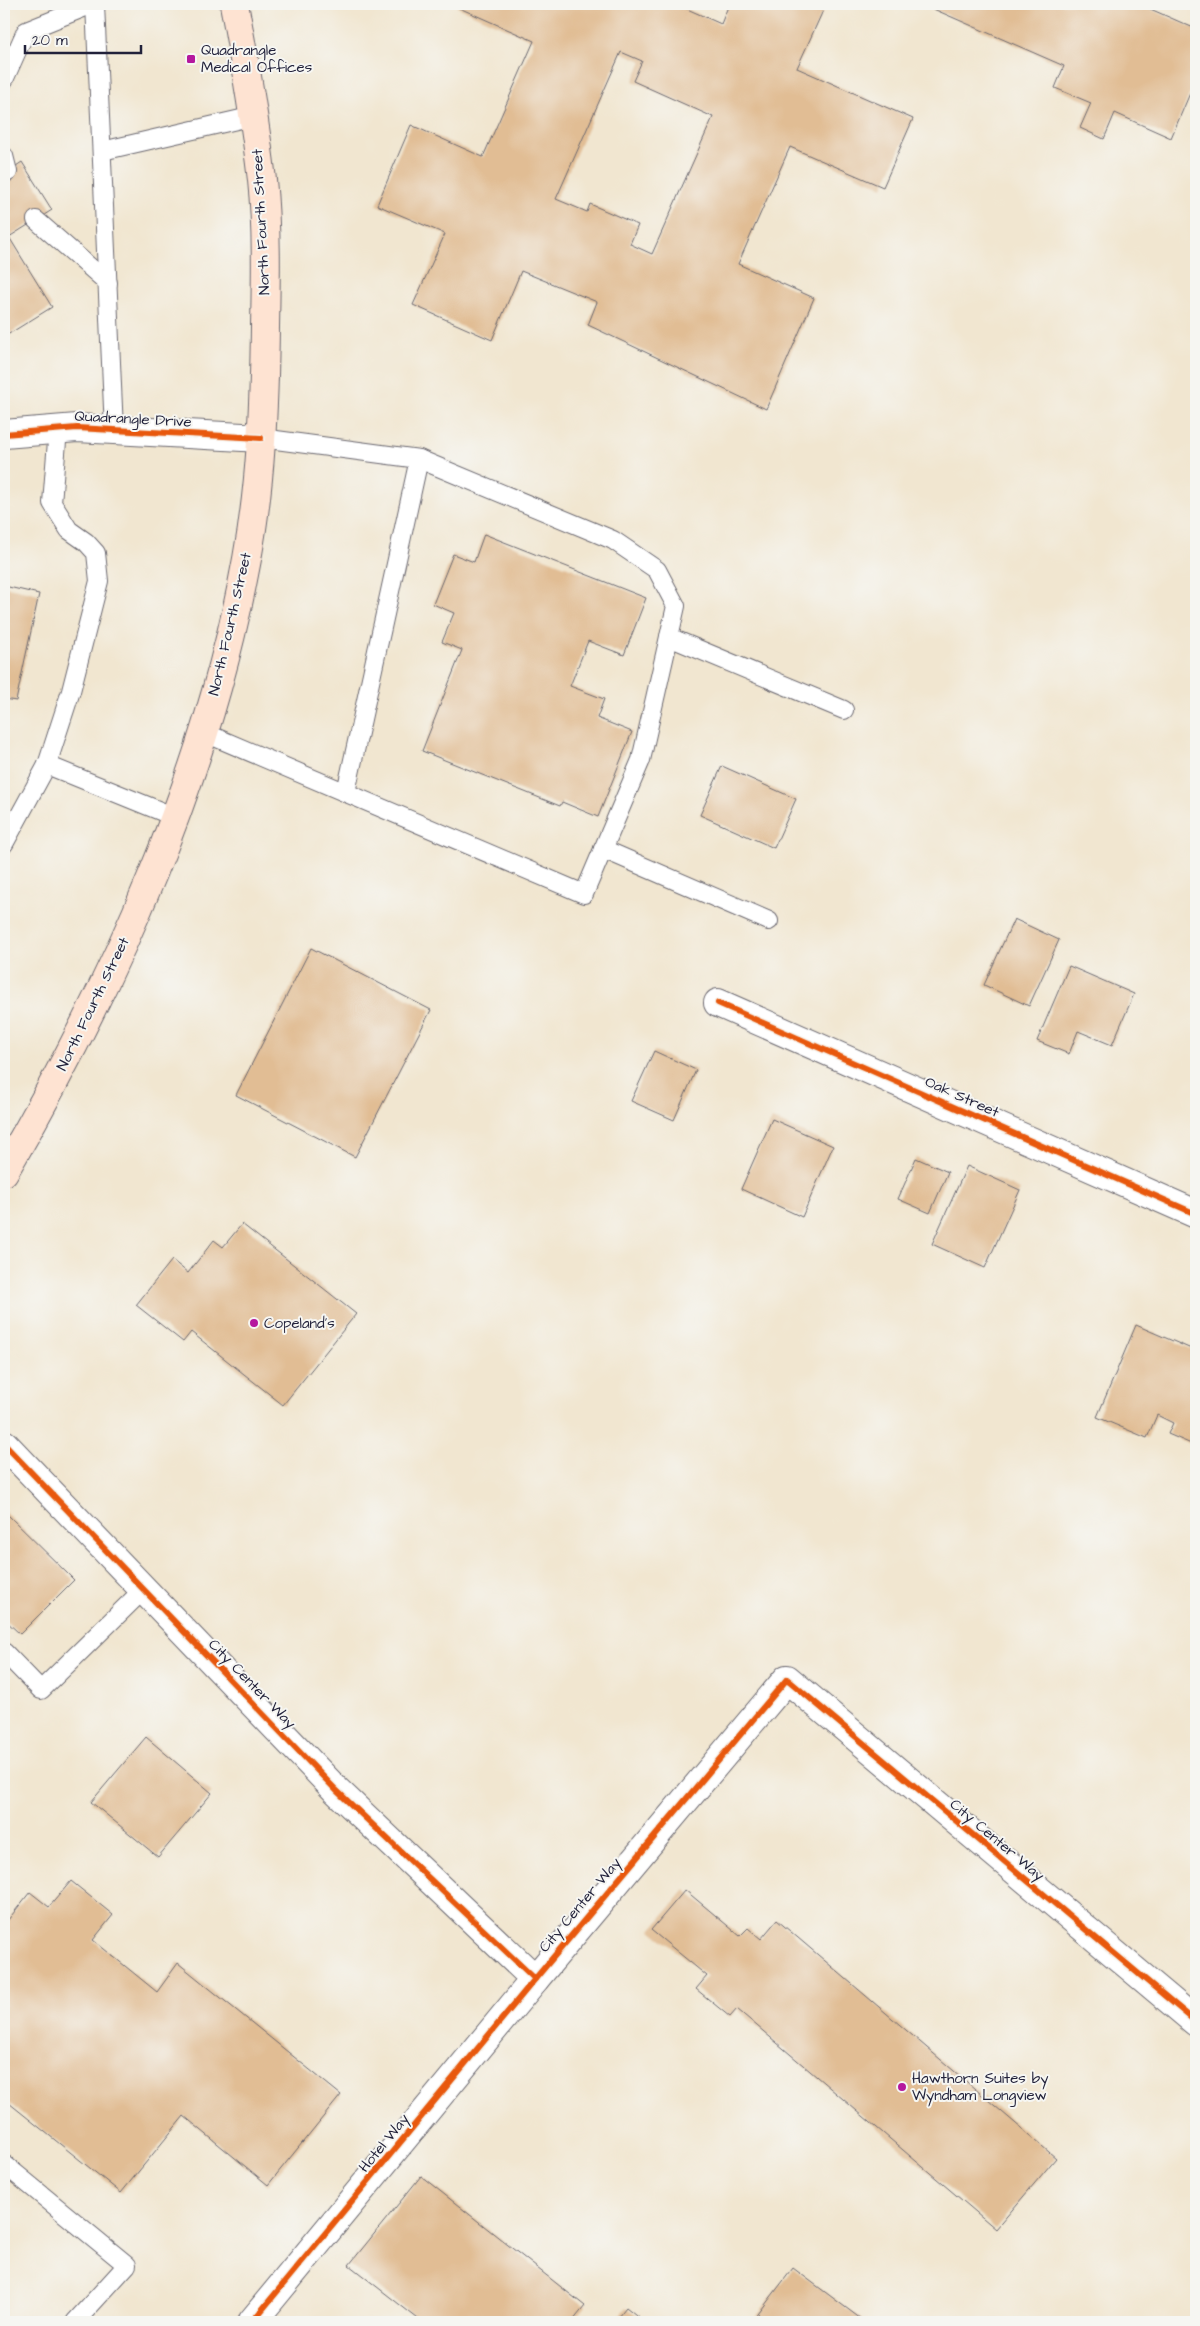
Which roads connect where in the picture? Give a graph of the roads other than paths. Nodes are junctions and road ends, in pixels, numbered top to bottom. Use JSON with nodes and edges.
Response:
{"nodes":[{"id":1,"x":94,"y":4,"type":"edge"},
{"id":2,"x":234,"y":4,"type":"edge"},
{"id":3,"x":4,"y":80,"type":"edge"},
{"id":4,"x":254,"y":116,"type":"junction"},
{"id":5,"x":102,"y":150,"type":"junction"},
{"id":6,"x":36,"y":220,"type":"dead end"},
{"id":7,"x":108,"y":283,"type":"junction"},
{"id":8,"x":58,"y":429,"type":"junction"},
{"id":9,"x":114,"y":430,"type":"junction"},
{"id":10,"x":4,"y":434,"type":"edge"},
{"id":11,"x":261,"y":438,"type":"junction"},
{"id":12,"x":419,"y":459,"type":"junction"},
{"id":13,"x":669,"y":637,"type":"junction"},
{"id":14,"x":844,"y":710,"type":"dead end"},
{"id":15,"x":203,"y":732,"type":"junction"},
{"id":16,"x":47,"y":765,"type":"junction"},
{"id":17,"x":346,"y":792,"type":"junction"},
{"id":18,"x":175,"y":817,"type":"junction"},
{"id":19,"x":4,"y":844,"type":"edge"},
{"id":20,"x":603,"y":849,"type":"junction"},
{"id":21,"x":769,"y":921,"type":"dead end"},
{"id":22,"x":718,"y":1003,"type":"dead end"},
{"id":23,"x":4,"y":1172,"type":"edge"},
{"id":24,"x":1196,"y":1214,"type":"edge"},
{"id":25,"x":4,"y":1444,"type":"edge"},
{"id":26,"x":144,"y":1589,"type":"junction"},
{"id":27,"x":4,"y":1652,"type":"edge"},
{"id":28,"x":535,"y":1979,"type":"junction"},
{"id":29,"x":1196,"y":2022,"type":"edge"},
{"id":30,"x":4,"y":2164,"type":"edge"},
{"id":31,"x":75,"y":2322,"type":"edge"},
{"id":32,"x":252,"y":2322,"type":"edge"}],
"edges":[{"from":1,"to":3,"type":"lane"},
{"from":1,"to":5,"type":"lane"},
{"from":2,"to":4,"type":"main road","name":"North Fourth Street"},
{"from":4,"to":5,"type":"lane"},
{"from":4,"to":11,"type":"main road","name":"North Fourth Street"},
{"from":5,"to":7,"type":"lane"},
{"from":6,"to":7,"type":"lane"},
{"from":7,"to":9,"type":"lane"},
{"from":8,"to":9,"type":"street","name":"Quadrangle Drive"},
{"from":8,"to":10,"type":"street","name":"Quadrangle Drive"},
{"from":8,"to":16,"type":"lane"},
{"from":9,"to":11,"type":"street","name":"Quadrangle Drive"},
{"from":11,"to":12,"type":"lane"},
{"from":11,"to":15,"type":"main road","name":"North Fourth Street"},
{"from":12,"to":13,"type":"lane"},
{"from":12,"to":17,"type":"lane"},
{"from":13,"to":14,"type":"lane"},
{"from":13,"to":20,"type":"lane"},
{"from":15,"to":17,"type":"lane"},
{"from":15,"to":18,"type":"main road","name":"North Fourth Street"},
{"from":16,"to":18,"type":"lane"},
{"from":16,"to":19,"type":"lane"},
{"from":17,"to":20,"type":"lane"},
{"from":18,"to":23,"type":"main road","name":"North Fourth Street"},
{"from":20,"to":21,"type":"lane"},
{"from":22,"to":24,"type":"street","name":"Oak Street"},
{"from":25,"to":26,"type":"street","name":"City Center Way"},
{"from":26,"to":27,"type":"lane"},
{"from":26,"to":28,"type":"street","name":"City Center Way"},
{"from":28,"to":29,"type":"street","name":"City Center Way"},
{"from":28,"to":32,"type":"street","name":"Hotel Way"},
{"from":30,"to":31,"type":"lane"}]}
